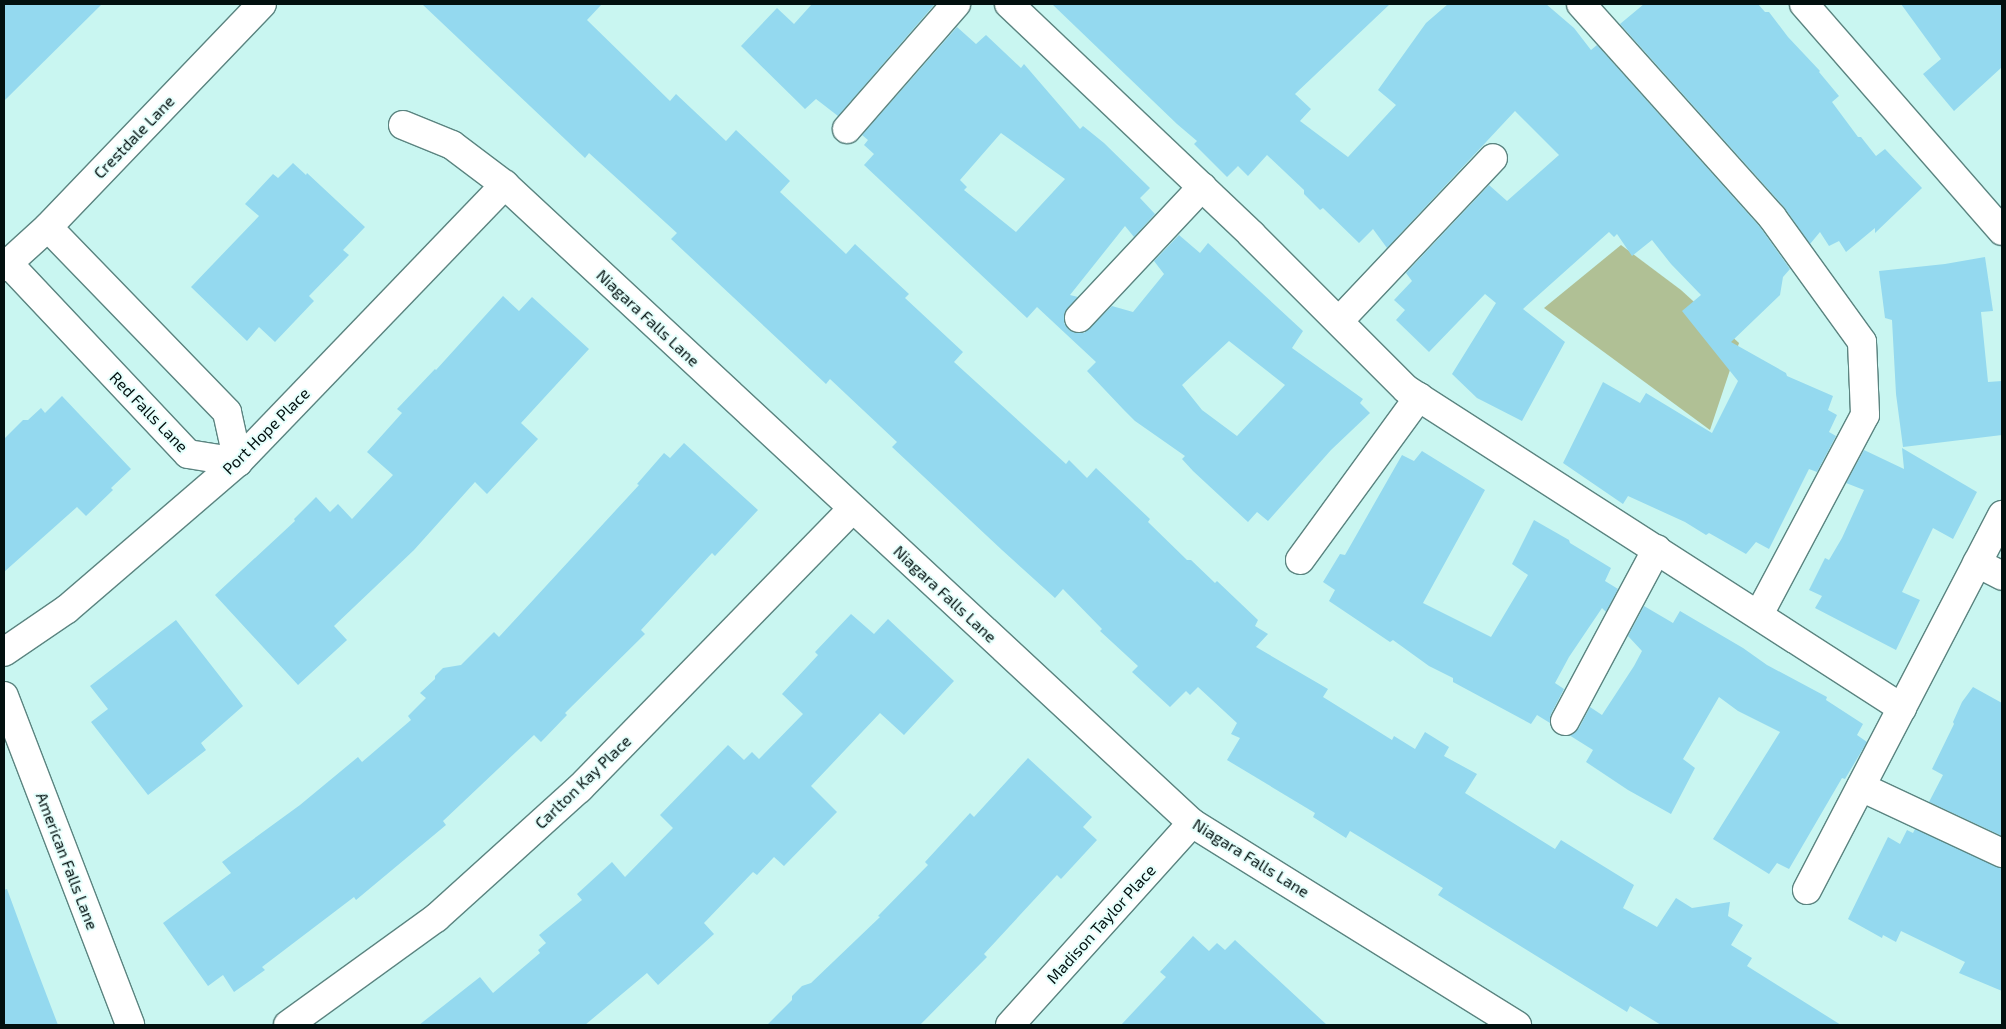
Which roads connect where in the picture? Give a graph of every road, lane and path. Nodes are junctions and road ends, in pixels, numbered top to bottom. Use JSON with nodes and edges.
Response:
{"nodes":[{"id":1,"x":262,"y":4,"type":"edge"},
{"id":2,"x":956,"y":4,"type":"edge"},
{"id":3,"x":1009,"y":4,"type":"edge"},
{"id":4,"x":1581,"y":4,"type":"edge"},
{"id":5,"x":1804,"y":4,"type":"edge"},
{"id":6,"x":403,"y":125,"type":"dead end"},
{"id":7,"x":846,"y":129,"type":"dead end"},
{"id":8,"x":1493,"y":158,"type":"dead end"},
{"id":9,"x":505,"y":185,"type":"junction"},
{"id":10,"x":1202,"y":187,"type":"junction"},
{"id":11,"x":48,"y":226,"type":"junction"},
{"id":12,"x":2002,"y":231,"type":"edge"},
{"id":13,"x":6,"y":265,"type":"edge"},
{"id":14,"x":1078,"y":318,"type":"dead end"},
{"id":15,"x":1339,"y":321,"type":"junction"},
{"id":16,"x":1419,"y":398,"type":"junction"},
{"id":17,"x":238,"y":462,"type":"junction"},
{"id":18,"x":852,"y":509,"type":"junction"},
{"id":19,"x":2002,"y":515,"type":"edge"},
{"id":20,"x":1657,"y":549,"type":"junction"},
{"id":21,"x":1300,"y":560,"type":"dead end"},
{"id":22,"x":1977,"y":563,"type":"junction"},
{"id":23,"x":2002,"y":576,"type":"edge"},
{"id":24,"x":1759,"y":614,"type":"junction"},
{"id":25,"x":4,"y":652,"type":"edge"},
{"id":26,"x":4,"y":696,"type":"edge"},
{"id":27,"x":1902,"y":708,"type":"junction"},
{"id":28,"x":1565,"y":721,"type":"dead end"},
{"id":29,"x":1861,"y":787,"type":"junction"},
{"id":30,"x":1192,"y":823,"type":"junction"},
{"id":31,"x":2002,"y":853,"type":"edge"},
{"id":32,"x":1807,"y":890,"type":"dead end"},
{"id":33,"x":130,"y":1025,"type":"edge"},
{"id":34,"x":288,"y":1025,"type":"edge"},
{"id":35,"x":1010,"y":1025,"type":"edge"},
{"id":36,"x":1518,"y":1025,"type":"edge"}],
"edges":[{"from":1,"to":11,"type":"street","name":"Crestdale Lane"},
{"from":2,"to":7,"type":"street"},
{"from":3,"to":10,"type":"street"},
{"from":4,"to":24,"type":"street"},
{"from":5,"to":12,"type":"street"},
{"from":6,"to":9,"type":"street","name":"Niagara Falls Lane"},
{"from":8,"to":15,"type":"street"},
{"from":9,"to":17,"type":"street","name":"Port Hope Place"},
{"from":9,"to":18,"type":"street","name":"Niagara Falls Lane"},
{"from":10,"to":14,"type":"street"},
{"from":10,"to":15,"type":"street"},
{"from":11,"to":13,"type":"street","name":"Crestdale Lane"},
{"from":11,"to":17,"type":"street"},
{"from":13,"to":17,"type":"street","name":"Red Falls Lane"},
{"from":15,"to":16,"type":"street"},
{"from":16,"to":20,"type":"street"},
{"from":16,"to":21,"type":"street"},
{"from":17,"to":25,"type":"street","name":"Port Hope Place"},
{"from":18,"to":30,"type":"street","name":"Niagara Falls Lane"},
{"from":18,"to":34,"type":"street","name":"Carlton Kay Place"},
{"from":19,"to":22,"type":"street"},
{"from":20,"to":24,"type":"street"},
{"from":20,"to":28,"type":"street"},
{"from":22,"to":23,"type":"street"},
{"from":22,"to":27,"type":"street"},
{"from":24,"to":27,"type":"street"},
{"from":26,"to":33,"type":"street","name":"American Falls Lane"},
{"from":27,"to":29,"type":"street"},
{"from":29,"to":31,"type":"street"},
{"from":29,"to":32,"type":"street"},
{"from":30,"to":35,"type":"street","name":"Madison Taylor Place"},
{"from":30,"to":36,"type":"street","name":"Niagara Falls Lane"}]}
